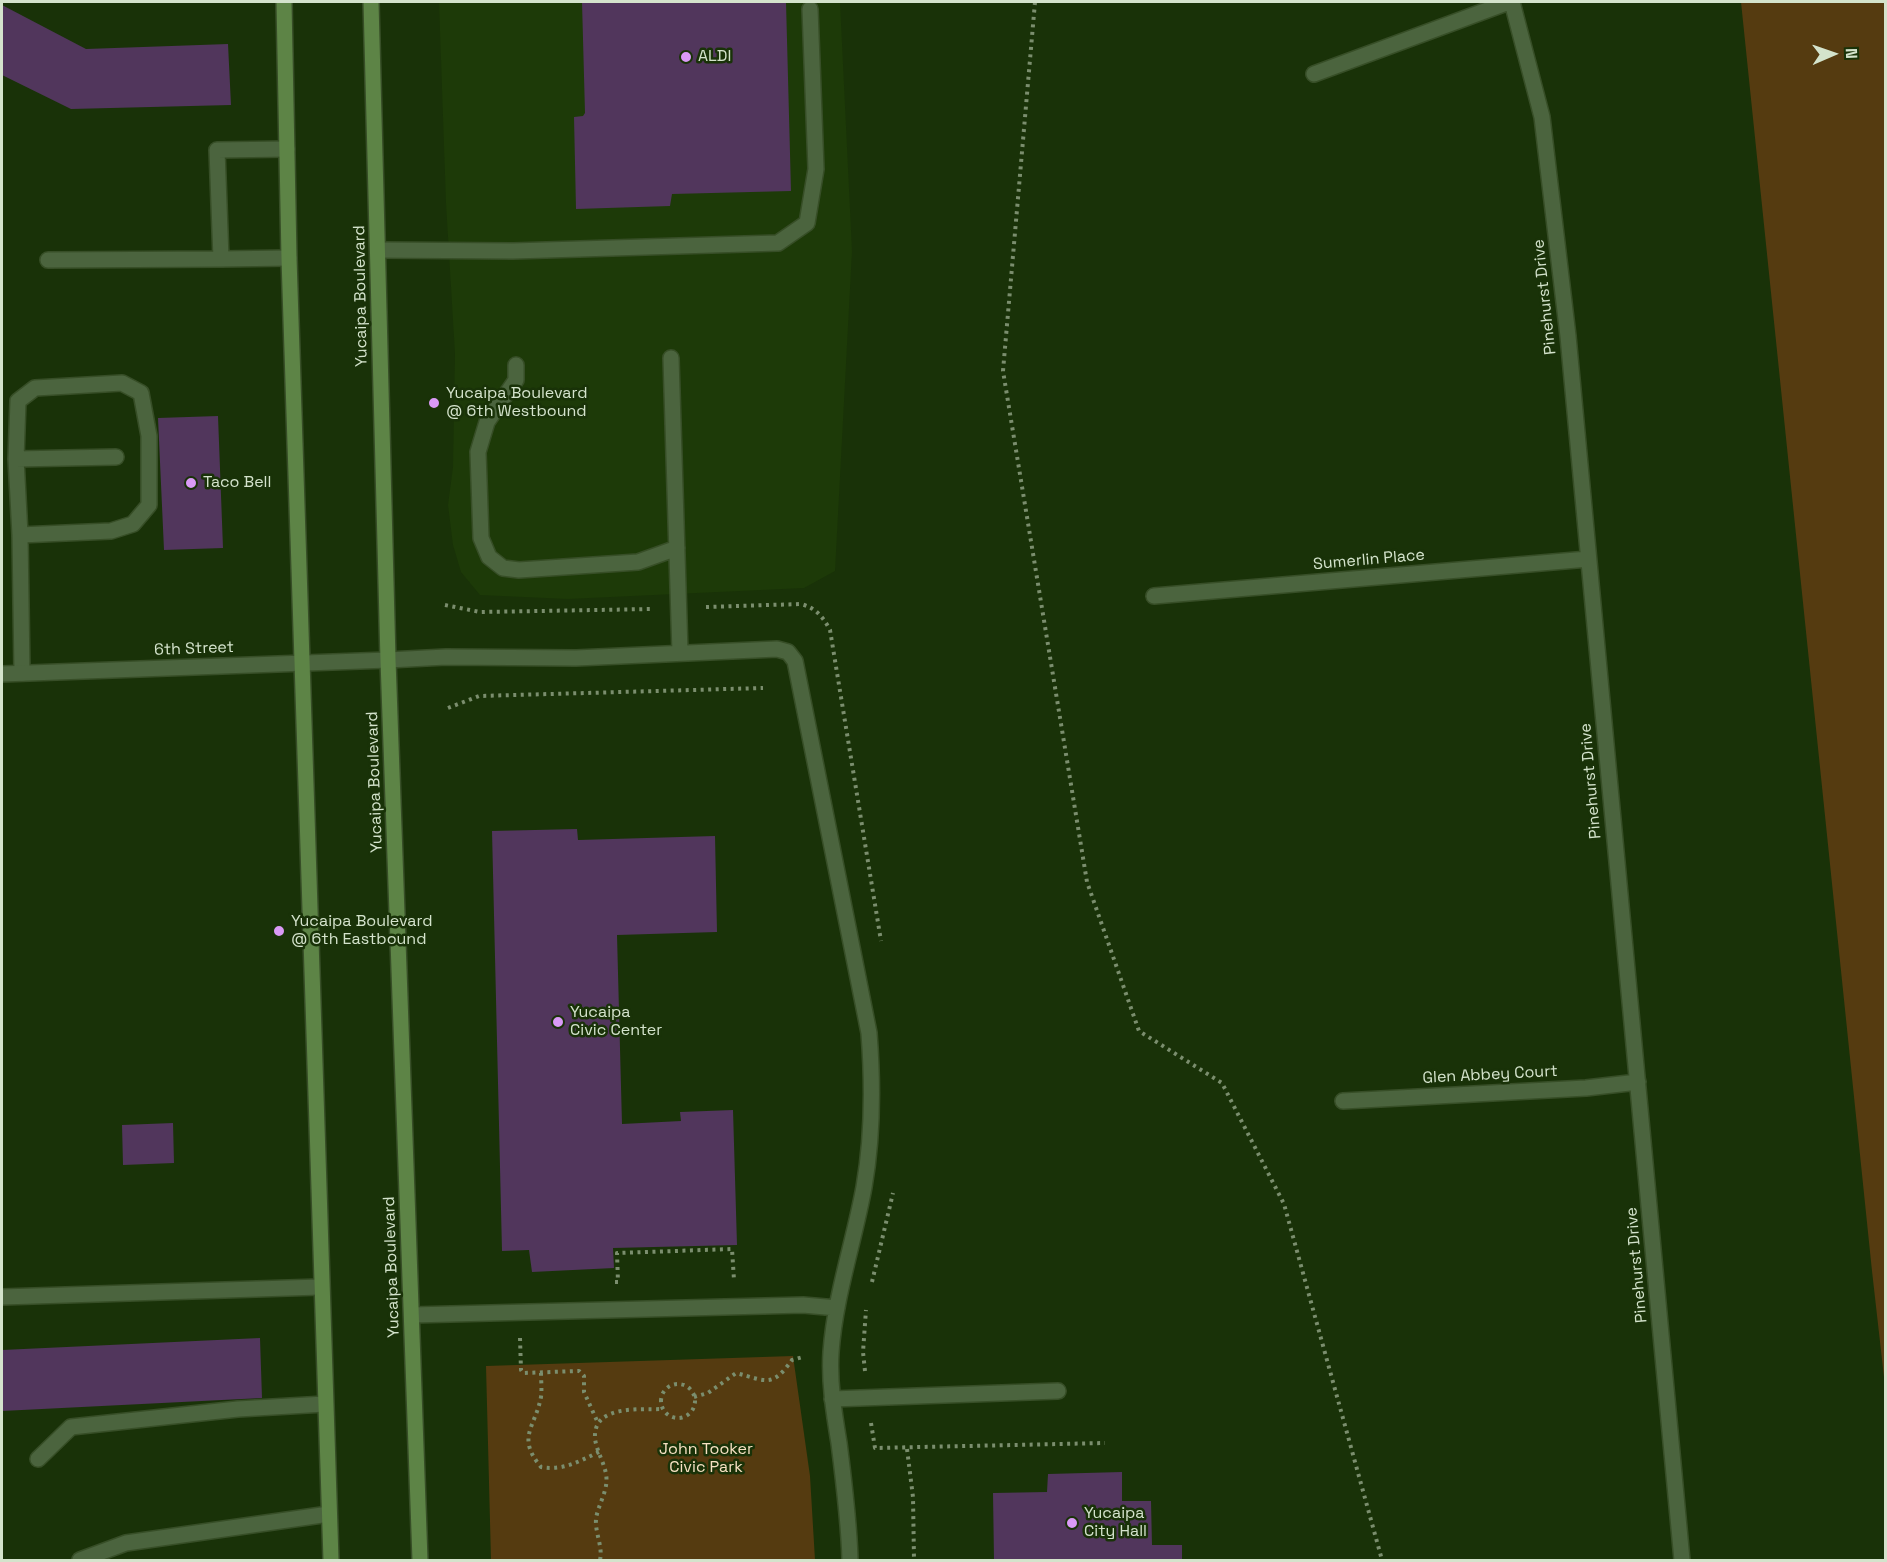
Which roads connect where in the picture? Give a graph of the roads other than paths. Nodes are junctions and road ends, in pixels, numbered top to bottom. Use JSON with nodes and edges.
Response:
{"nodes":[{"id":1,"x":284,"y":2,"type":"edge"},
{"id":2,"x":371,"y":2,"type":"edge"},
{"id":3,"x":1510,"y":2,"type":"edge"},
{"id":4,"x":810,"y":9,"type":"dead end"},
{"id":5,"x":1314,"y":74,"type":"dead end"},
{"id":6,"x":287,"y":149,"type":"junction"},
{"id":7,"x":378,"y":250,"type":"junction"},
{"id":8,"x":290,"y":258,"type":"junction"},
{"id":9,"x":221,"y":259,"type":"junction"},
{"id":10,"x":48,"y":260,"type":"dead end"},
{"id":11,"x":670,"y":358,"type":"dead end"},
{"id":12,"x":516,"y":365,"type":"dead end"},
{"id":13,"x":116,"y":457,"type":"dead end"},
{"id":14,"x":15,"y":459,"type":"junction"},
{"id":15,"x":20,"y":535,"type":"junction"},
{"id":16,"x":676,"y":548,"type":"junction"},
{"id":17,"x":1588,"y":559,"type":"junction"},
{"id":18,"x":1154,"y":596,"type":"dead end"},
{"id":19,"x":680,"y":653,"type":"junction"},
{"id":20,"x":388,"y":660,"type":"junction"},
{"id":21,"x":302,"y":663,"type":"junction"},
{"id":22,"x":22,"y":673,"type":"junction"},
{"id":23,"x":2,"y":674,"type":"edge"},
{"id":24,"x":1638,"y":1082,"type":"junction"},
{"id":25,"x":1343,"y":1101,"type":"dead end"},
{"id":26,"x":321,"y":1287,"type":"junction"},
{"id":27,"x":2,"y":1297,"type":"edge"},
{"id":28,"x":837,"y":1308,"type":"junction"},
{"id":29,"x":412,"y":1315,"type":"junction"},
{"id":30,"x":1058,"y":1391,"type":"dead end"},
{"id":31,"x":832,"y":1399,"type":"junction"},
{"id":32,"x":325,"y":1404,"type":"junction"},
{"id":33,"x":38,"y":1459,"type":"dead end"},
{"id":34,"x":329,"y":1514,"type":"junction"},
{"id":35,"x":80,"y":1560,"type":"edge"},
{"id":36,"x":331,"y":1560,"type":"edge"},
{"id":37,"x":420,"y":1560,"type":"edge"},
{"id":38,"x":850,"y":1560,"type":"edge"},
{"id":39,"x":1682,"y":1560,"type":"edge"}],
"edges":[{"from":1,"to":6,"type":"main road"},
{"from":2,"to":7,"type":"main road","name":"Yucaipa Boulevard"},
{"from":3,"to":5,"type":"street"},
{"from":3,"to":17,"type":"street","name":"Pinehurst Drive"},
{"from":4,"to":7,"type":"street"},
{"from":6,"to":8,"type":"main road"},
{"from":6,"to":9,"type":"street"},
{"from":7,"to":20,"type":"main road","name":"Yucaipa Boulevard"},
{"from":8,"to":9,"type":"street"},
{"from":8,"to":21,"type":"main road"},
{"from":9,"to":10,"type":"street"},
{"from":11,"to":16,"type":"street"},
{"from":12,"to":16,"type":"street"},
{"from":13,"to":14,"type":"street"},
{"from":14,"to":15,"type":"street"},
{"from":14,"to":15,"type":"street"},
{"from":15,"to":22,"type":"street"},
{"from":16,"to":19,"type":"street"},
{"from":17,"to":18,"type":"street","name":"Sumerlin Place"},
{"from":17,"to":24,"type":"street","name":"Pinehurst Drive"},
{"from":19,"to":20,"type":"street","name":"6th Street"},
{"from":19,"to":28,"type":"street","name":"6th Street"},
{"from":20,"to":21,"type":"street","name":"6th Street"},
{"from":20,"to":29,"type":"main road","name":"Yucaipa Boulevard"},
{"from":21,"to":22,"type":"street","name":"6th Street"},
{"from":21,"to":26,"type":"main road"},
{"from":22,"to":23,"type":"street","name":"6th Street"},
{"from":24,"to":25,"type":"street","name":"Glen Abbey Court"},
{"from":24,"to":39,"type":"street","name":"Pinehurst Drive"},
{"from":26,"to":27,"type":"street"},
{"from":26,"to":32,"type":"main road"},
{"from":28,"to":29,"type":"street"},
{"from":28,"to":31,"type":"street","name":"6th Street"},
{"from":29,"to":37,"type":"main road","name":"Yucaipa Boulevard"},
{"from":30,"to":31,"type":"street"},
{"from":31,"to":38,"type":"street","name":"6th Street"},
{"from":32,"to":33,"type":"street"},
{"from":32,"to":34,"type":"main road"},
{"from":34,"to":35,"type":"street"},
{"from":34,"to":36,"type":"main road"}]}
